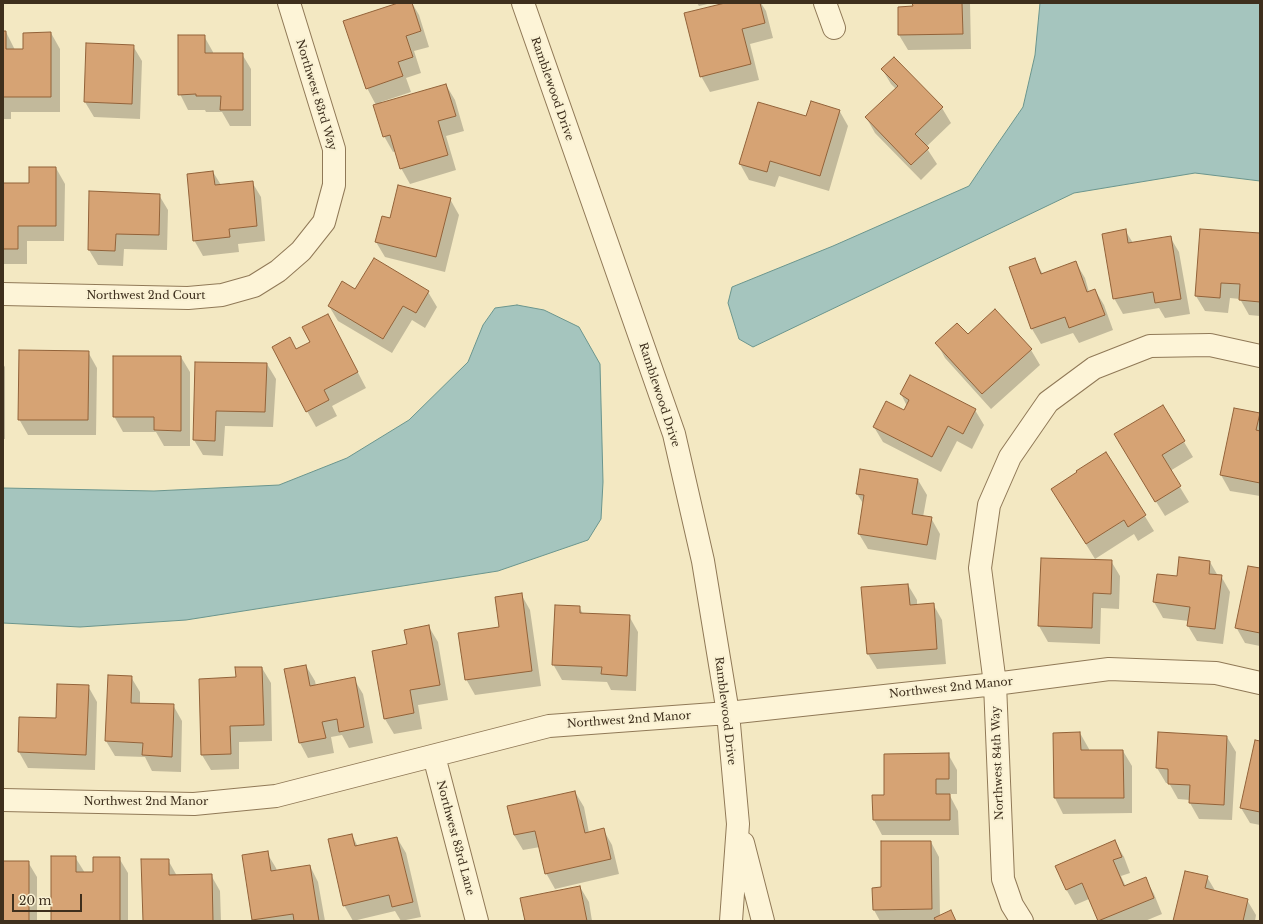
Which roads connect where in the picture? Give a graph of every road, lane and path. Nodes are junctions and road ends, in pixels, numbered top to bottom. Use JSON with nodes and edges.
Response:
{"nodes":[{"id":1,"x":289,"y":3,"type":"edge"},
{"id":2,"x":523,"y":3,"type":"edge"},
{"id":3,"x":825,"y":3,"type":"edge"},
{"id":4,"x":834,"y":28,"type":"dead end"},
{"id":5,"x":301,"y":251,"type":"joint"},
{"id":6,"x":3,"y":294,"type":"edge"},
{"id":7,"x":1260,"y":356,"type":"edge"},
{"id":8,"x":1260,"y":683,"type":"edge"},
{"id":9,"x":994,"y":684,"type":"junction"},
{"id":10,"x":728,"y":713,"type":"junction"},
{"id":11,"x":434,"y":756,"type":"junction"},
{"id":12,"x":3,"y":800,"type":"edge"},
{"id":13,"x":738,"y":824,"type":"junction"},
{"id":14,"x":477,"y":921,"type":"edge"},
{"id":15,"x":731,"y":921,"type":"edge"},
{"id":16,"x":763,"y":921,"type":"edge"},
{"id":17,"x":1022,"y":921,"type":"edge"}],
"edges":[{"from":1,"to":5,"type":"street","name":"Northwest 83rd Way"},
{"from":2,"to":10,"type":"street","name":"Ramblewood Drive"},
{"from":3,"to":4,"type":"street"},
{"from":5,"to":6,"type":"street","name":"Northwest 2nd Court"},
{"from":7,"to":9,"type":"street","name":"Northwest 84th Way"},
{"from":8,"to":9,"type":"street","name":"Northwest 2nd Manor"},
{"from":9,"to":10,"type":"street","name":"Northwest 2nd Manor"},
{"from":9,"to":17,"type":"street","name":"Northwest 84th Way"},
{"from":10,"to":11,"type":"street","name":"Northwest 2nd Manor"},
{"from":10,"to":13,"type":"street","name":"Ramblewood Drive"},
{"from":11,"to":12,"type":"street","name":"Northwest 2nd Manor"},
{"from":11,"to":14,"type":"street","name":"Northwest 83rd Lane"},
{"from":13,"to":15,"type":"street","name":"Ramblewood Drive"},
{"from":13,"to":16,"type":"street","name":"Ramblewood Drive"}]}
